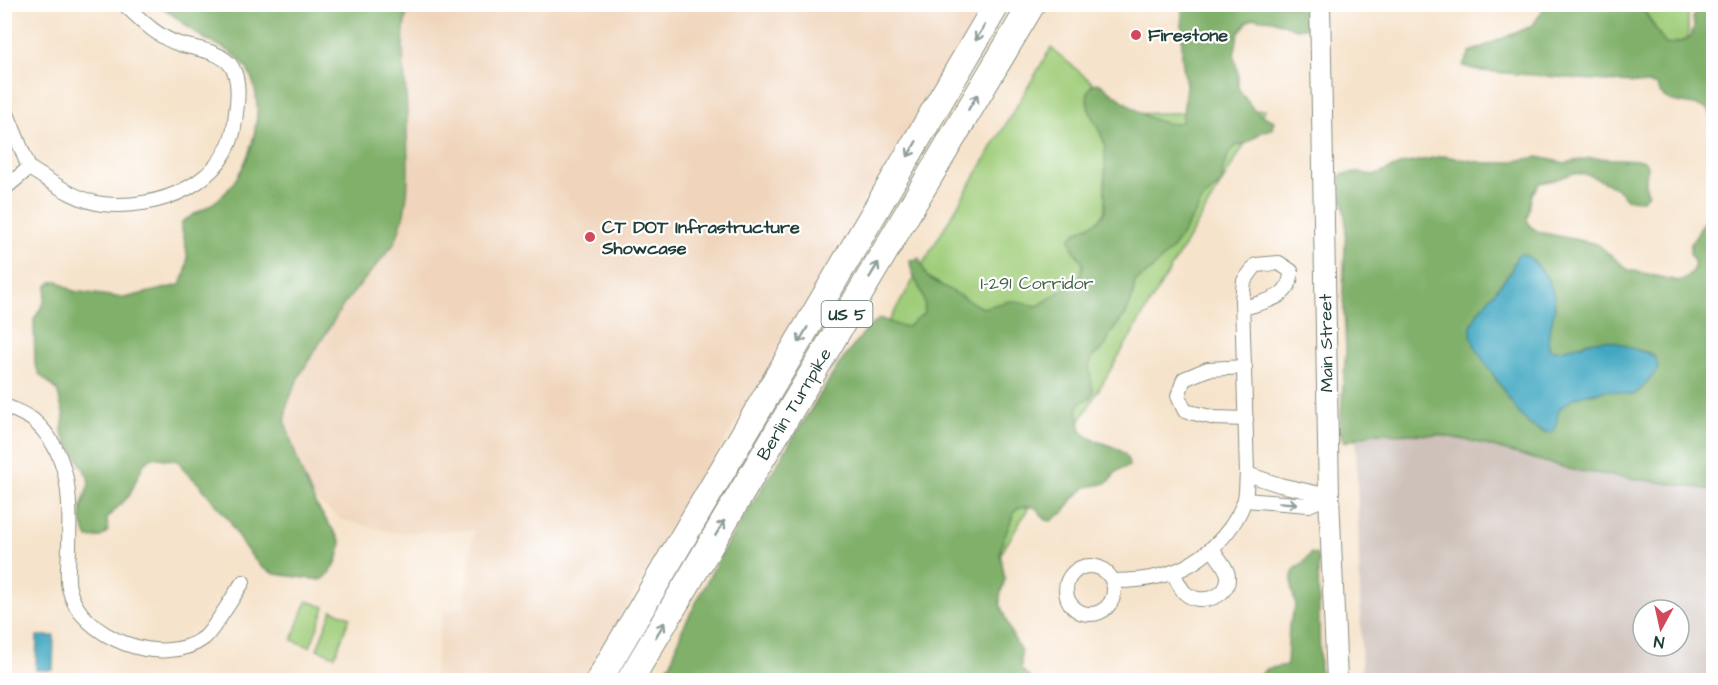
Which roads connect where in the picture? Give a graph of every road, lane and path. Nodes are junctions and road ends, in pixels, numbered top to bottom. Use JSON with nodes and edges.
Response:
{"nodes":[{"id":1,"x":124,"y":4,"type":"edge"},
{"id":2,"x":997,"y":4,"type":"edge"},
{"id":3,"x":1032,"y":4,"type":"edge"},
{"id":4,"x":1320,"y":4,"type":"edge"},
{"id":5,"x":1004,"y":51,"type":"junction"},
{"id":6,"x":963,"y":62,"type":"junction"},
{"id":7,"x":4,"y":106,"type":"edge"},
{"id":8,"x":29,"y":168,"type":"junction"},
{"id":9,"x":4,"y":189,"type":"edge"},
{"id":10,"x":1243,"y":309,"type":"dead end"},
{"id":11,"x":1245,"y":367,"type":"junction"},
{"id":12,"x":4,"y":405,"type":"edge"},
{"id":13,"x":1246,"y":419,"type":"junction"},
{"id":14,"x":1247,"y":474,"type":"junction"},
{"id":15,"x":1329,"y":496,"type":"junction"},
{"id":16,"x":1245,"y":500,"type":"junction"},
{"id":17,"x":1212,"y":548,"type":"junction"},
{"id":18,"x":668,"y":564,"type":"junction"},
{"id":19,"x":1173,"y":572,"type":"junction"},
{"id":20,"x":690,"y":578,"type":"junction"},
{"id":21,"x":1113,"y":581,"type":"dead end"},
{"id":22,"x":243,"y":582,"type":"dead end"},
{"id":23,"x":599,"y":681,"type":"edge"},
{"id":24,"x":630,"y":681,"type":"edge"},
{"id":25,"x":1337,"y":681,"type":"edge"}],
"edges":[{"from":1,"to":8,"type":"street"},
{"from":2,"to":6,"type":"highway","name":"Berlin Turnpike","number":"US 5","one_way":true},
{"from":3,"to":5,"type":"highway","name":"Berlin Turnpike","number":"US 5"},
{"from":4,"to":15,"type":"main road","name":"Main Street"},
{"from":5,"to":6,"type":"highway"},
{"from":20,"to":5,"type":"highway","name":"Berlin Turnpike","number":"US 5","one_way":true},
{"from":6,"to":18,"type":"highway","name":"Berlin Turnpike","number":"US 5","one_way":true},
{"from":7,"to":8,"type":"street"},
{"from":8,"to":9,"type":"street"},
{"from":10,"to":11,"type":"street"},
{"from":11,"to":13,"type":"street"},
{"from":11,"to":13,"type":"street"},
{"from":12,"to":22,"type":"street"},
{"from":13,"to":14,"type":"street"},
{"from":14,"to":15,"type":"street"},
{"from":14,"to":16,"type":"street"},
{"from":16,"to":15,"type":"street","one_way":true},
{"from":15,"to":25,"type":"main road","name":"Main Street"},
{"from":16,"to":17,"type":"street"},
{"from":17,"to":19,"type":"street"},
{"from":17,"to":19,"type":"street"},
{"from":18,"to":20,"type":"highway"},
{"from":18,"to":23,"type":"highway","name":"Berlin Turnpike","number":"US 5"},
{"from":19,"to":21,"type":"street"},
{"from":24,"to":20,"type":"highway","name":"Berlin Turnpike","number":"US 5","one_way":true}]}
